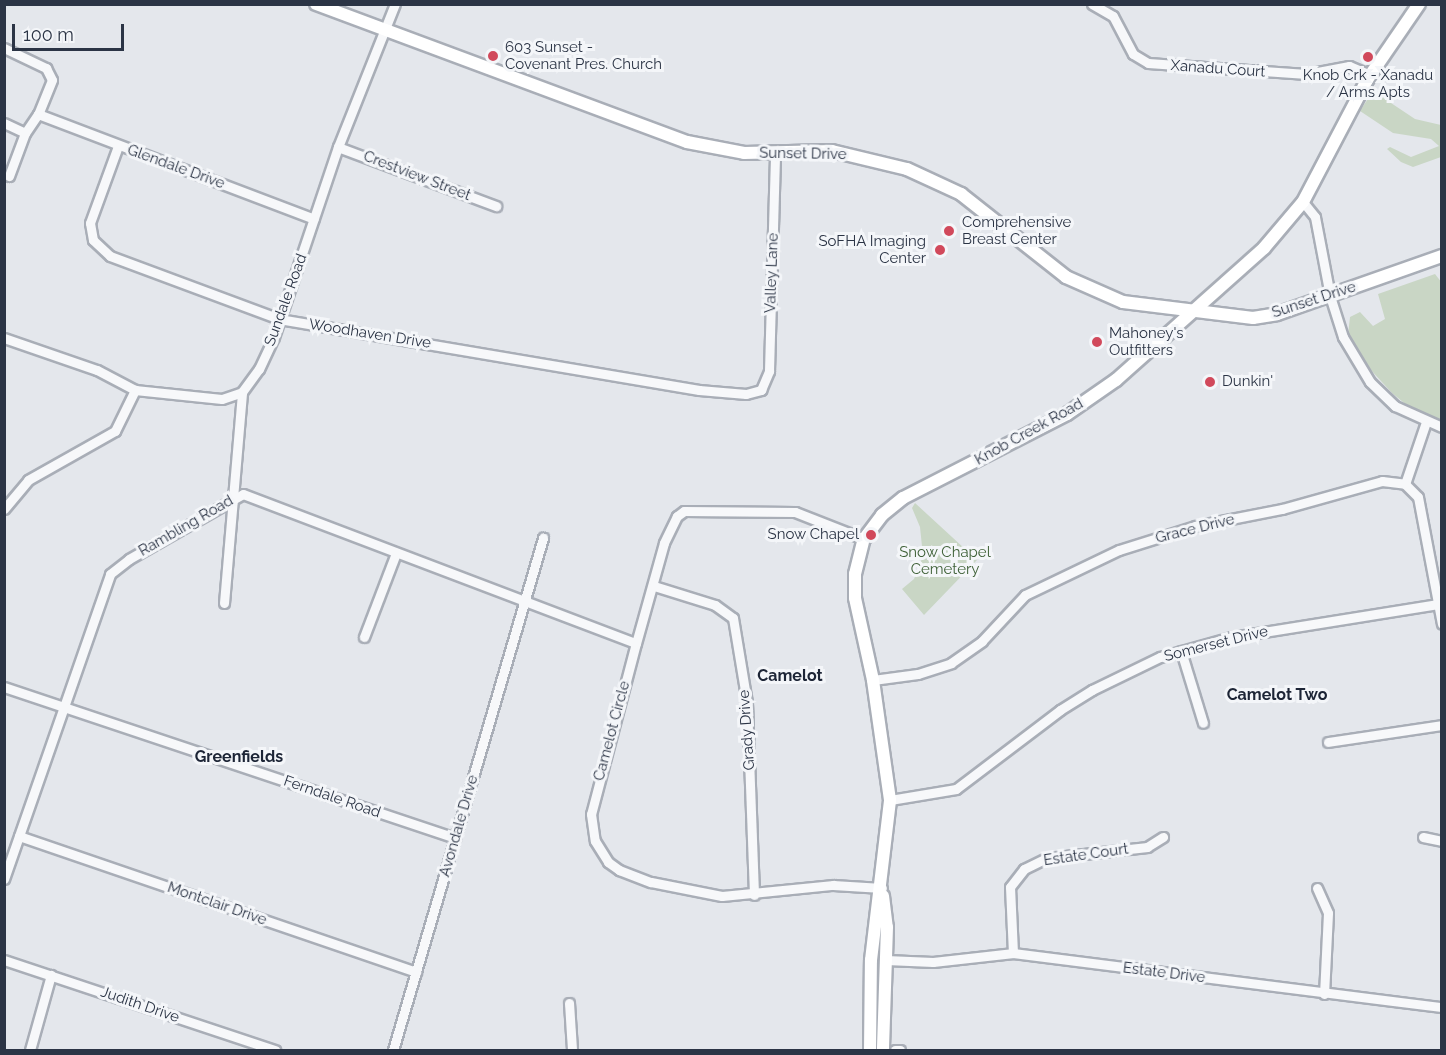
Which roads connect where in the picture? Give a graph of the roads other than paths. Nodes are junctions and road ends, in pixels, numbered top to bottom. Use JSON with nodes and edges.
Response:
{"nodes":[{"id":1,"x":316,"y":4,"type":"edge"},
{"id":2,"x":395,"y":4,"type":"edge"},
{"id":3,"x":1092,"y":4,"type":"edge"},
{"id":4,"x":1419,"y":4,"type":"edge"},
{"id":5,"x":384,"y":29,"type":"junction"},
{"id":6,"x":4,"y":48,"type":"edge"},
{"id":7,"x":1370,"y":75,"type":"junction"},
{"id":8,"x":38,"y":114,"type":"junction"},
{"id":9,"x":4,"y":123,"type":"edge"},
{"id":10,"x":25,"y":132,"type":"junction"},
{"id":11,"x":118,"y":146,"type":"junction"},
{"id":12,"x":338,"y":147,"type":"junction"},
{"id":13,"x":775,"y":153,"type":"junction"},
{"id":14,"x":9,"y":176,"type":"dead end"},
{"id":15,"x":1303,"y":202,"type":"junction"},
{"id":16,"x":496,"y":206,"type":"dead end"},
{"id":17,"x":314,"y":219,"type":"junction"},
{"id":18,"x":1441,"y":258,"type":"edge"},
{"id":19,"x":1330,"y":296,"type":"junction"},
{"id":20,"x":1189,"y":312,"type":"junction"},
{"id":21,"x":279,"y":319,"type":"junction"},
{"id":22,"x":4,"y":338,"type":"edge"},
{"id":23,"x":135,"y":390,"type":"junction"},
{"id":24,"x":761,"y":390,"type":"joint"},
{"id":25,"x":242,"y":392,"type":"junction"},
{"id":26,"x":1426,"y":422,"type":"junction"},
{"id":27,"x":1442,"y":427,"type":"edge"},
{"id":28,"x":1405,"y":484,"type":"junction"},
{"id":29,"x":7,"y":498,"type":"edge"},
{"id":30,"x":230,"y":501,"type":"junction"},
{"id":31,"x":4,"y":509,"type":"edge"},
{"id":32,"x":543,"y":538,"type":"dead end"},
{"id":33,"x":864,"y":539,"type":"junction"},
{"id":34,"x":396,"y":552,"type":"junction"},
{"id":35,"x":654,"y":586,"type":"junction"},
{"id":36,"x":524,"y":601,"type":"junction"},
{"id":37,"x":224,"y":603,"type":"dead end"},
{"id":38,"x":1438,"y":604,"type":"junction"},
{"id":39,"x":1442,"y":624,"type":"edge"},
{"id":40,"x":364,"y":637,"type":"dead end"},
{"id":41,"x":636,"y":643,"type":"junction"},
{"id":42,"x":1181,"y":651,"type":"junction"},
{"id":43,"x":873,"y":680,"type":"junction"},
{"id":44,"x":4,"y":687,"type":"edge"},
{"id":45,"x":63,"y":705,"type":"junction"},
{"id":46,"x":1203,"y":723,"type":"dead end"},
{"id":47,"x":1442,"y":725,"type":"edge"},
{"id":48,"x":1328,"y":742,"type":"dead end"},
{"id":49,"x":890,"y":800,"type":"junction"},
{"id":50,"x":19,"y":836,"type":"junction"},
{"id":51,"x":1163,"y":837,"type":"dead end"},
{"id":52,"x":1423,"y":837,"type":"dead end"},
{"id":53,"x":455,"y":838,"type":"junction"},
{"id":54,"x":1442,"y":841,"type":"edge"},
{"id":55,"x":4,"y":879,"type":"edge"},
{"id":56,"x":882,"y":888,"type":"junction"},
{"id":57,"x":1317,"y":888,"type":"dead end"},
{"id":58,"x":754,"y":894,"type":"junction"},
{"id":59,"x":874,"y":926,"type":"junction"},
{"id":60,"x":1013,"y":953,"type":"junction"},
{"id":61,"x":4,"y":960,"type":"edge"},
{"id":62,"x":886,"y":960,"type":"junction"},
{"id":63,"x":416,"y":972,"type":"junction"},
{"id":64,"x":51,"y":975,"type":"junction"},
{"id":65,"x":870,"y":982,"type":"junction"},
{"id":66,"x":1324,"y":994,"type":"junction"},
{"id":67,"x":568,"y":1003,"type":"dead end"},
{"id":68,"x":1442,"y":1007,"type":"edge"},
{"id":69,"x":30,"y":1050,"type":"edge"},
{"id":70,"x":275,"y":1050,"type":"edge"},
{"id":71,"x":393,"y":1050,"type":"edge"},
{"id":72,"x":572,"y":1050,"type":"edge"},
{"id":73,"x":870,"y":1050,"type":"edge"},
{"id":74,"x":884,"y":1050,"type":"edge"},
{"id":75,"x":895,"y":1050,"type":"edge"},
{"id":76,"x":900,"y":1050,"type":"edge"}],
"edges":[{"from":1,"to":5,"type":"main road","name":"Sunset Drive"},
{"from":2,"to":5,"type":"street","name":"Sundale Road"},
{"from":3,"to":7,"type":"street","name":"Xanadu Court"},
{"from":4,"to":7,"type":"main road","name":"Knob Creek Road"},
{"from":5,"to":12,"type":"street","name":"Sundale Road"},
{"from":5,"to":13,"type":"main road","name":"Sunset Drive"},
{"from":6,"to":8,"type":"street"},
{"from":7,"to":15,"type":"main road","name":"Knob Creek Road"},
{"from":8,"to":10,"type":"street"},
{"from":8,"to":11,"type":"street","name":"Glendale Drive"},
{"from":9,"to":10,"type":"street"},
{"from":10,"to":14,"type":"street"},
{"from":11,"to":17,"type":"street","name":"Glendale Drive"},
{"from":11,"to":21,"type":"street","name":"Woodhaven Drive"},
{"from":12,"to":16,"type":"street","name":"Crestview Street"},
{"from":12,"to":17,"type":"street","name":"Sundale Road"},
{"from":13,"to":20,"type":"main road","name":"Sunset Drive"},
{"from":13,"to":24,"type":"street","name":"Valley Lane"},
{"from":15,"to":19,"type":"street"},
{"from":15,"to":20,"type":"main road","name":"Knob Creek Road"},
{"from":17,"to":21,"type":"street","name":"Sundale Road"},
{"from":18,"to":19,"type":"main road","name":"Sunset Drive"},
{"from":19,"to":20,"type":"main road","name":"Sunset Drive"},
{"from":19,"to":26,"type":"street"},
{"from":20,"to":33,"type":"main road","name":"Knob Creek Road"},
{"from":21,"to":24,"type":"street","name":"Woodhaven Drive"},
{"from":21,"to":25,"type":"street","name":"Sundale Road"},
{"from":22,"to":23,"type":"street"},
{"from":23,"to":25,"type":"street"},
{"from":23,"to":29,"type":"street"},
{"from":25,"to":30,"type":"street","name":"Sundale Road"},
{"from":26,"to":27,"type":"street"},
{"from":26,"to":28,"type":"street"},
{"from":28,"to":38,"type":"street"},
{"from":28,"to":43,"type":"street","name":"Grace Drive"},
{"from":29,"to":31,"type":"street"},
{"from":30,"to":34,"type":"street","name":"Rambling Road"},
{"from":30,"to":37,"type":"street","name":"Sundale Road"},
{"from":30,"to":45,"type":"street","name":"Rambling Road"},
{"from":32,"to":36,"type":"street","name":"Avondale Drive"},
{"from":33,"to":35,"type":"street","name":"Camelot Circle"},
{"from":33,"to":43,"type":"main road","name":"Knob Creek Road"},
{"from":34,"to":36,"type":"street","name":"Rambling Road"},
{"from":34,"to":40,"type":"street"},
{"from":35,"to":41,"type":"street","name":"Camelot Circle"},
{"from":35,"to":58,"type":"street","name":"Grady Drive"},
{"from":36,"to":41,"type":"street","name":"Rambling Road"},
{"from":36,"to":53,"type":"street","name":"Avondale Drive"},
{"from":38,"to":39,"type":"street"},
{"from":38,"to":42,"type":"street","name":"Somerset Drive"},
{"from":41,"to":58,"type":"street","name":"Camelot Circle"},
{"from":42,"to":46,"type":"street"},
{"from":42,"to":49,"type":"street","name":"Somerset Drive"},
{"from":43,"to":49,"type":"main road","name":"Knob Creek Road"},
{"from":44,"to":45,"type":"street","name":"Ferndale Road"},
{"from":45,"to":50,"type":"street","name":"Rambling Road"},
{"from":45,"to":53,"type":"street","name":"Ferndale Road"},
{"from":47,"to":48,"type":"street"},
{"from":49,"to":56,"type":"main road","name":"Knob Creek Road"},
{"from":50,"to":55,"type":"street","name":"Rambling Road"},
{"from":50,"to":63,"type":"street","name":"Montclair Drive"},
{"from":51,"to":60,"type":"street","name":"Estate Court"},
{"from":52,"to":54,"type":"street"},
{"from":53,"to":63,"type":"street","name":"Avondale Drive"},
{"from":56,"to":58,"type":"street","name":"Camelot Circle"},
{"from":56,"to":59,"type":"main road","name":"Knob Creek Road"},
{"from":56,"to":62,"type":"main road","name":"Knob Creek Road"},
{"from":57,"to":66,"type":"street"},
{"from":59,"to":62,"type":"main road"},
{"from":59,"to":65,"type":"main road","name":"Knob Creek Road"},
{"from":60,"to":62,"type":"street","name":"Estate Drive"},
{"from":60,"to":66,"type":"street","name":"Estate Drive"},
{"from":61,"to":64,"type":"street","name":"Judith Drive"},
{"from":62,"to":65,"type":"main road"},
{"from":62,"to":74,"type":"main road","name":"Knob Creek Road"},
{"from":63,"to":71,"type":"street","name":"Avondale Drive"},
{"from":64,"to":69,"type":"street"},
{"from":64,"to":70,"type":"street","name":"Judith Drive"},
{"from":65,"to":73,"type":"main road","name":"Knob Creek Road"},
{"from":66,"to":68,"type":"street","name":"Estate Drive"},
{"from":67,"to":72,"type":"street"},
{"from":75,"to":76,"type":"street"}]}
